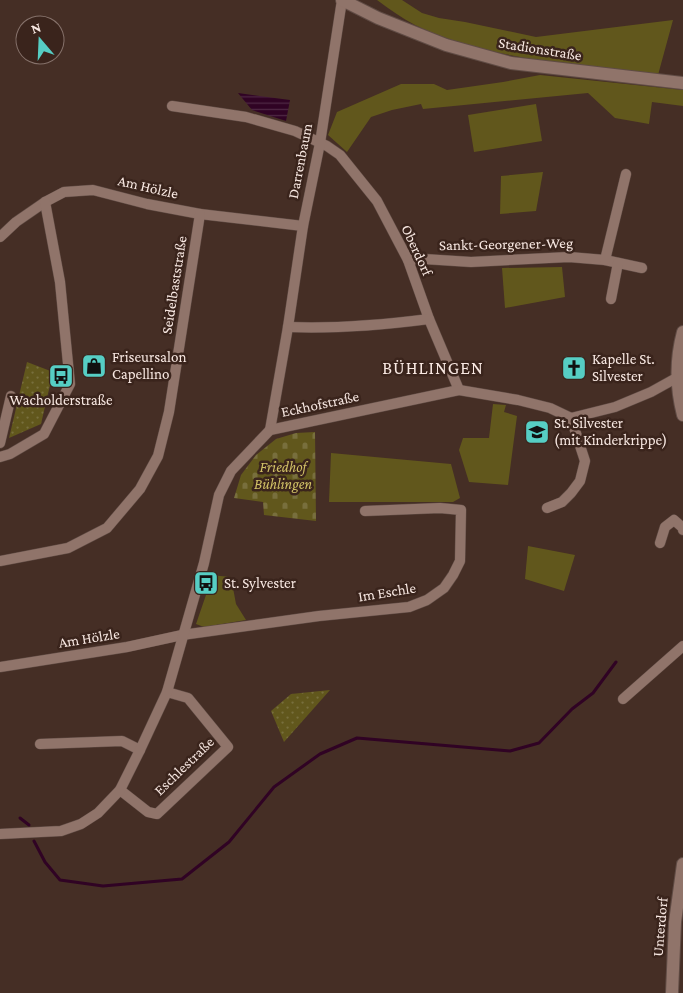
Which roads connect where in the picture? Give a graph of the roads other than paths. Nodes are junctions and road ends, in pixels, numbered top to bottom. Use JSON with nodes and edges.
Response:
{"nodes":[{"id":1,"x":342,"y":0,"type":"edge"},
{"id":2,"x":683,"y":83,"type":"edge"},
{"id":3,"x":172,"y":106,"type":"dead end"},
{"id":4,"x":320,"y":143,"type":"junction"},
{"id":5,"x":626,"y":174,"type":"dead end"},
{"id":6,"x":45,"y":202,"type":"junction"},
{"id":7,"x":200,"y":214,"type":"junction"},
{"id":8,"x":303,"y":226,"type":"junction"},
{"id":9,"x":0,"y":237,"type":"edge"},
{"id":10,"x":408,"y":260,"type":"junction"},
{"id":11,"x":605,"y":260,"type":"junction"},
{"id":12,"x":618,"y":263,"type":"junction"},
{"id":13,"x":642,"y":268,"type":"dead end"},
{"id":14,"x":611,"y":299,"type":"dead end"},
{"id":15,"x":429,"y":318,"type":"junction"},
{"id":16,"x":288,"y":327,"type":"junction"},
{"id":17,"x":683,"y":332,"type":"edge"},
{"id":18,"x":678,"y":377,"type":"junction"},
{"id":19,"x":459,"y":390,"type":"junction"},
{"id":20,"x":11,"y":396,"type":"dead end"},
{"id":21,"x":683,"y":415,"type":"edge"},
{"id":22,"x":571,"y":418,"type":"junction"},
{"id":23,"x":270,"y":430,"type":"junction"},
{"id":24,"x":0,"y":443,"type":"edge"},
{"id":25,"x":0,"y":457,"type":"edge"},
{"id":26,"x":547,"y":508,"type":"dead end"},
{"id":27,"x":365,"y":510,"type":"dead end"},
{"id":28,"x":683,"y":530,"type":"edge"},
{"id":29,"x":660,"y":543,"type":"dead end"},
{"id":30,"x":0,"y":561,"type":"edge"},
{"id":31,"x":182,"y":635,"type":"junction"},
{"id":32,"x":683,"y":646,"type":"edge"},
{"id":33,"x":0,"y":667,"type":"edge"},
{"id":34,"x":167,"y":692,"type":"junction"},
{"id":35,"x":623,"y":699,"type":"dead end"},
{"id":36,"x":40,"y":744,"type":"dead end"},
{"id":37,"x":140,"y":750,"type":"junction"},
{"id":38,"x":120,"y":790,"type":"junction"},
{"id":39,"x":0,"y":834,"type":"edge"},
{"id":40,"x":683,"y":864,"type":"edge"},
{"id":41,"x":672,"y":993,"type":"edge"}],
"edges":[{"from":1,"to":2,"type":"street","name":"Stadionstraße"},
{"from":1,"to":4,"type":"street","name":"Darrenbaum"},
{"from":3,"to":4,"type":"street","name":"Oberdorf"},
{"from":4,"to":8,"type":"street","name":"Darrenbaum"},
{"from":4,"to":10,"type":"street","name":"Oberdorf"},
{"from":5,"to":11,"type":"street"},
{"from":6,"to":7,"type":"street","name":"Am Hölzle"},
{"from":6,"to":9,"type":"street","name":"Am Hölzle"},
{"from":6,"to":25,"type":"street"},
{"from":7,"to":8,"type":"street","name":"Am Hölzle"},
{"from":7,"to":30,"type":"street","name":"Seidelbaststraße"},
{"from":8,"to":16,"type":"street","name":"Darrenbaum"},
{"from":10,"to":11,"type":"street","name":"Sankt-Georgener-Weg"},
{"from":10,"to":15,"type":"street","name":"Oberdorf"},
{"from":11,"to":12,"type":"street","name":"Sankt-Georgener-Weg"},
{"from":12,"to":13,"type":"street","name":"Sankt-Georgener-Weg"},
{"from":12,"to":14,"type":"street"},
{"from":15,"to":16,"type":"street"},
{"from":15,"to":19,"type":"street","name":"Oberdorf"},
{"from":16,"to":23,"type":"street","name":"Darrenbaum"},
{"from":17,"to":18,"type":"street"},
{"from":18,"to":21,"type":"street"},
{"from":18,"to":22,"type":"street"},
{"from":19,"to":22,"type":"street","name":"Eckhofstraße"},
{"from":19,"to":23,"type":"street","name":"Eckhofstraße"},
{"from":20,"to":24,"type":"street"},
{"from":22,"to":26,"type":"street"},
{"from":23,"to":31,"type":"street","name":"Eckhofstraße"},
{"from":27,"to":31,"type":"street","name":"Im Eschle"},
{"from":28,"to":29,"type":"street"},
{"from":31,"to":33,"type":"street","name":"Am Hölzle"},
{"from":31,"to":34,"type":"street","name":"Eckhofstraße"},
{"from":32,"to":35,"type":"street"},
{"from":34,"to":37,"type":"street","name":"Eckhofstraße"},
{"from":34,"to":38,"type":"street","name":"Eschlestraße"},
{"from":36,"to":37,"type":"street"},
{"from":37,"to":38,"type":"street","name":"Eckhofstraße"},
{"from":38,"to":39,"type":"street","name":"Eckhofstraße"},
{"from":40,"to":41,"type":"street","name":"Unterdorf"}]}
